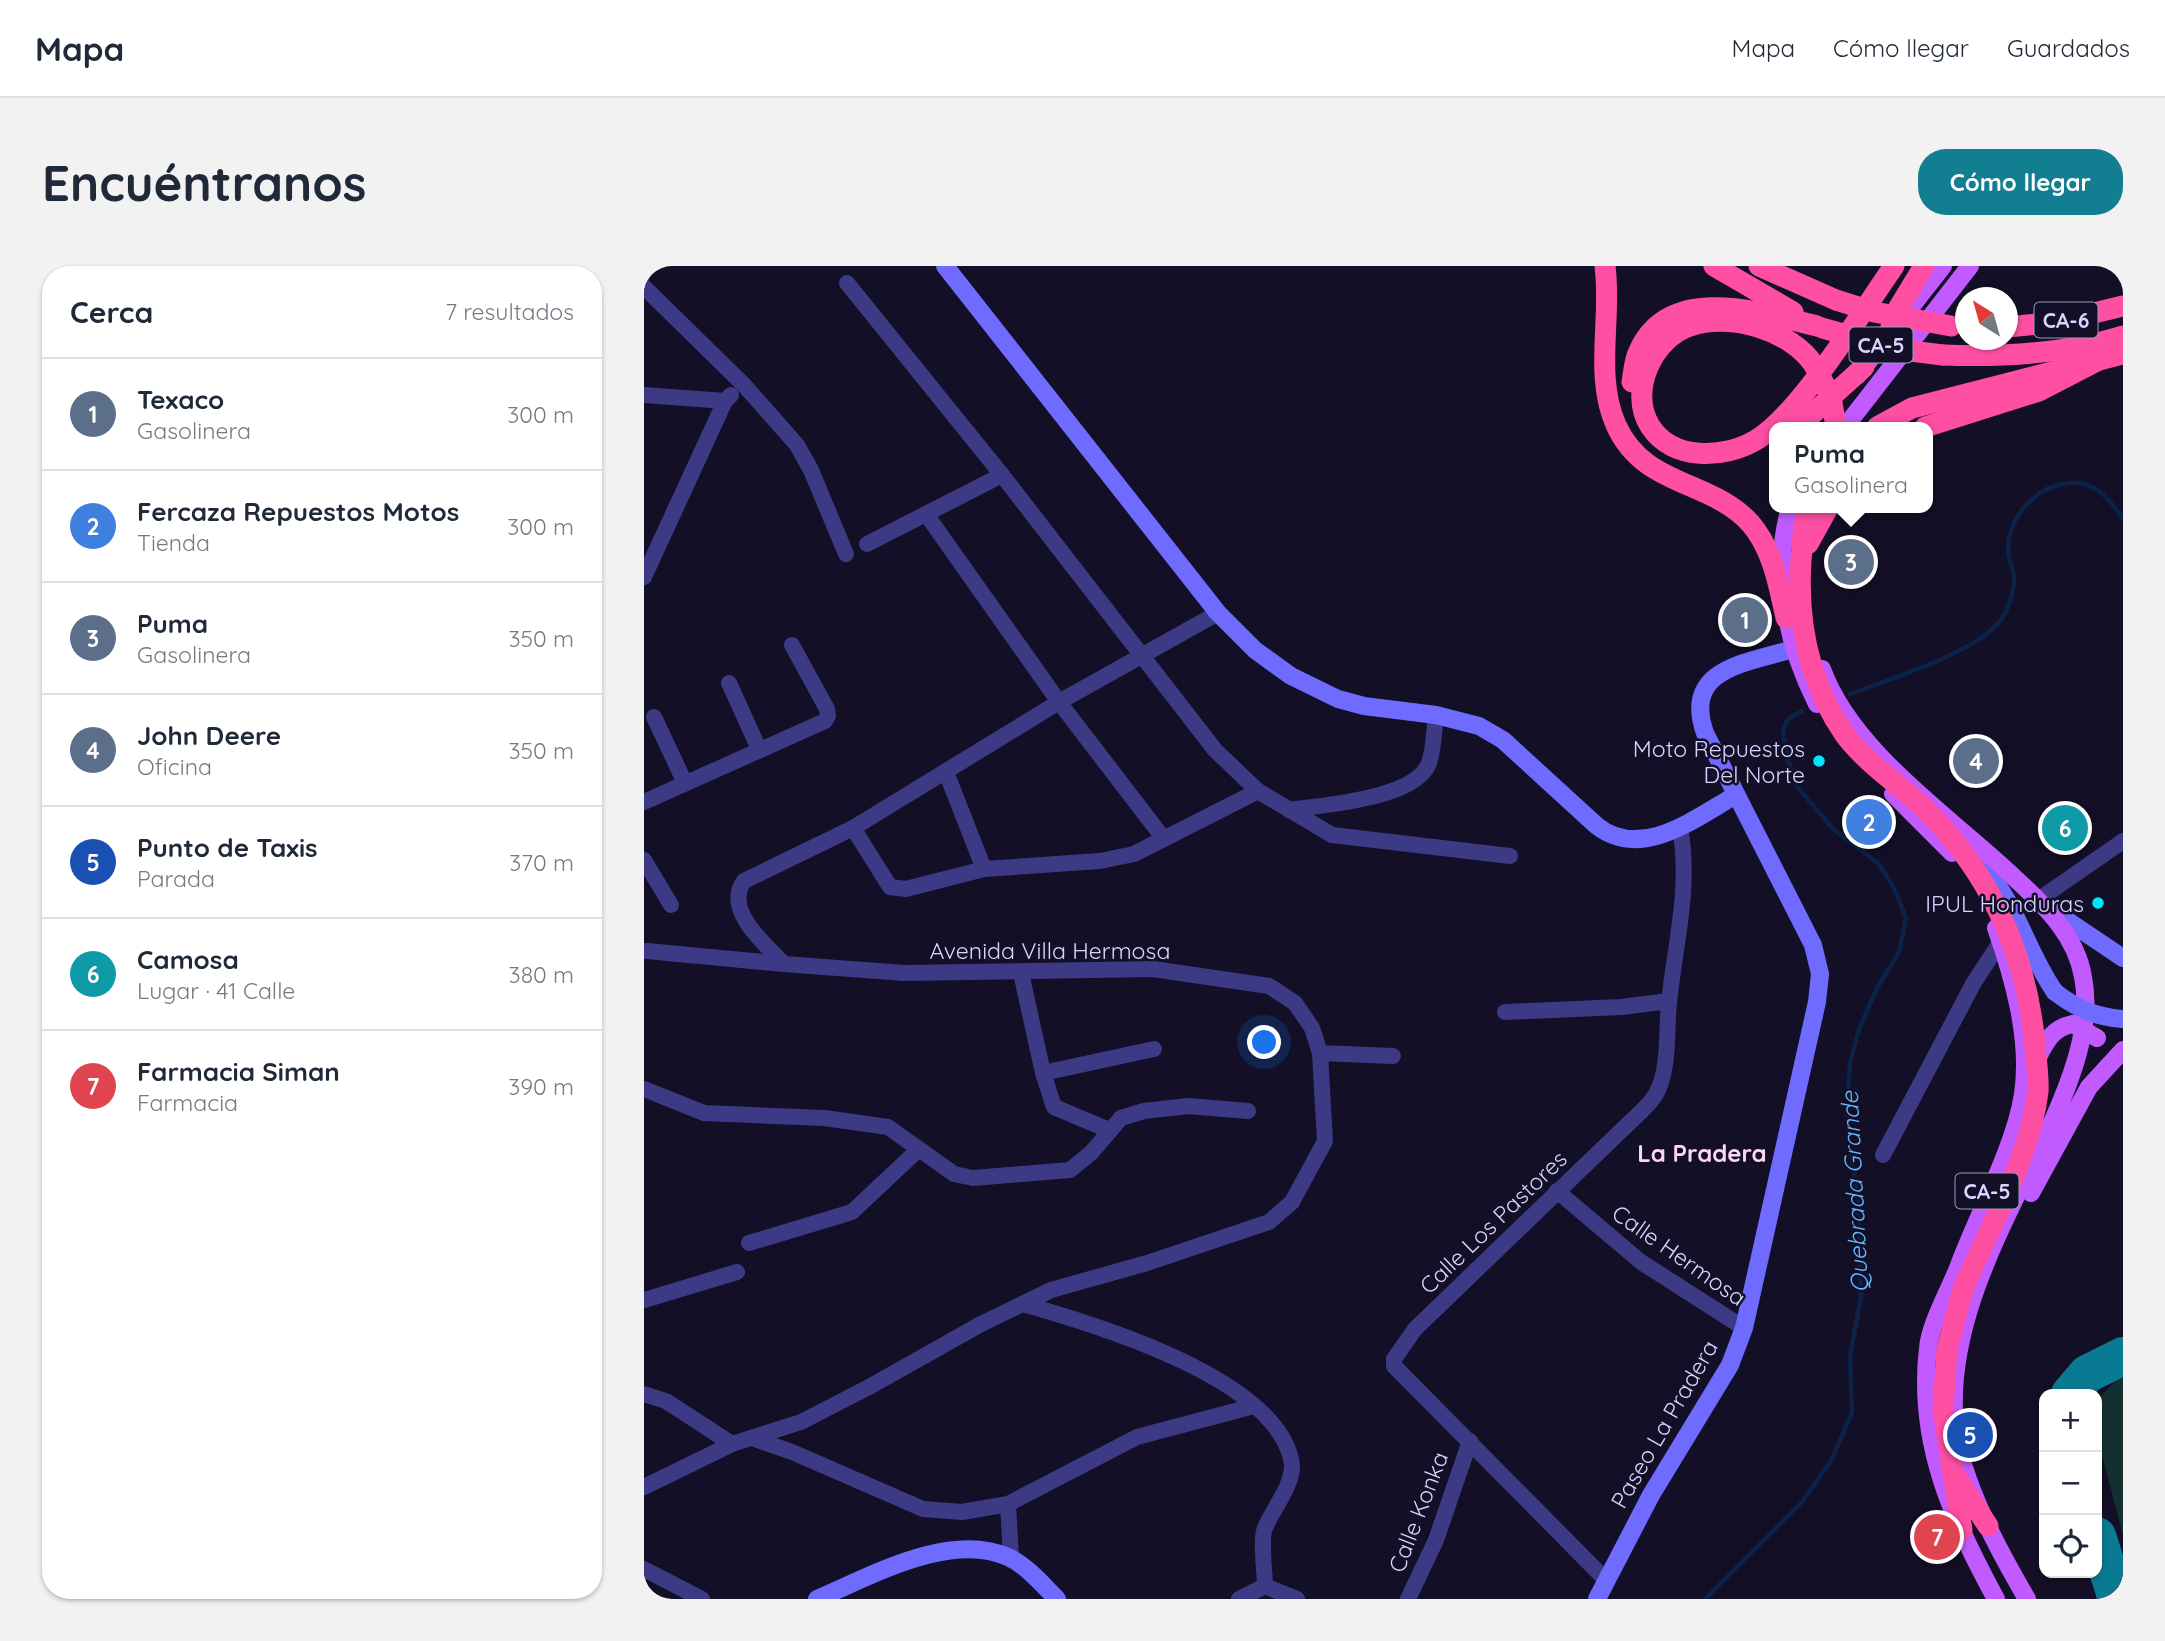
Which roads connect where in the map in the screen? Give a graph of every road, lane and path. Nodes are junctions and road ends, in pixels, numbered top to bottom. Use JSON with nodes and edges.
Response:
{"nodes":[{"id":1,"x":945,"y":266,"type":"edge"},
{"id":2,"x":1605,"y":266,"type":"edge"},
{"id":3,"x":1714,"y":266,"type":"edge"},
{"id":4,"x":1759,"y":266,"type":"edge"},
{"id":5,"x":1777,"y":266,"type":"edge"},
{"id":6,"x":1894,"y":266,"type":"edge"},
{"id":7,"x":1924,"y":266,"type":"edge"},
{"id":8,"x":1943,"y":266,"type":"edge"},
{"id":9,"x":1970,"y":266,"type":"edge"},
{"id":10,"x":1799,"y":281,"type":"edge"},
{"id":11,"x":847,"y":283,"type":"dead end"},
{"id":12,"x":644,"y":287,"type":"edge"},
{"id":13,"x":2123,"y":306,"type":"edge"},
{"id":14,"x":1955,"y":326,"type":"edge"},
{"id":15,"x":2018,"y":326,"type":"edge"},
{"id":16,"x":1820,"y":327,"type":"junction"},
{"id":17,"x":2123,"y":336,"type":"edge"},
{"id":18,"x":1887,"y":338,"type":"junction"},
{"id":19,"x":2123,"y":354,"type":"edge"},
{"id":20,"x":2099,"y":360,"type":"junction"},
{"id":21,"x":1864,"y":367,"type":"junction"},
{"id":22,"x":1818,"y":372,"type":"edge"},
{"id":23,"x":1818,"y":372,"type":"edge"},
{"id":24,"x":1818,"y":372,"type":"edge"},
{"id":25,"x":1818,"y":372,"type":"edge"},
{"id":26,"x":744,"y":385,"type":"junction"},
{"id":27,"x":644,"y":395,"type":"edge"},
{"id":28,"x":725,"y":401,"type":"junction"},
{"id":29,"x":1779,"y":422,"type":"edge"},
{"id":30,"x":1804,"y":422,"type":"edge"},
{"id":31,"x":1826,"y":422,"type":"edge"},
{"id":32,"x":1835,"y":422,"type":"edge"},
{"id":33,"x":1849,"y":422,"type":"edge"},
{"id":34,"x":1886,"y":422,"type":"edge"},
{"id":35,"x":1933,"y":424,"type":"edge"},
{"id":36,"x":1769,"y":430,"type":"edge"},
{"id":37,"x":1769,"y":449,"type":"edge"},
{"id":38,"x":1002,"y":475,"type":"junction"},
{"id":39,"x":1789,"y":513,"type":"edge"},
{"id":40,"x":1807,"y":513,"type":"edge"},
{"id":41,"x":1814,"y":513,"type":"edge"},
{"id":42,"x":1825,"y":513,"type":"edge"},
{"id":43,"x":926,"y":514,"type":"junction"},
{"id":44,"x":867,"y":544,"type":"dead end"},
{"id":45,"x":1808,"y":544,"type":"junction"},
{"id":46,"x":846,"y":555,"type":"dead end"},
{"id":47,"x":644,"y":577,"type":"edge"},
{"id":48,"x":1218,"y":612,"type":"junction"},
{"id":49,"x":1786,"y":618,"type":"junction"},
{"id":50,"x":792,"y":645,"type":"dead end"},
{"id":51,"x":1793,"y":649,"type":"junction"},
{"id":52,"x":1140,"y":654,"type":"junction"},
{"id":53,"x":729,"y":683,"type":"dead end"},
{"id":54,"x":1059,"y":702,"type":"junction"},
{"id":55,"x":1436,"y":715,"type":"junction"},
{"id":56,"x":654,"y":717,"type":"dead end"},
{"id":57,"x":759,"y":749,"type":"junction"},
{"id":58,"x":946,"y":772,"type":"junction"},
{"id":59,"x":685,"y":783,"type":"junction"},
{"id":60,"x":1258,"y":791,"type":"junction"},
{"id":61,"x":1736,"y":795,"type":"junction"},
{"id":62,"x":1902,"y":801,"type":"junction"},
{"id":63,"x":644,"y":802,"type":"edge"},
{"id":64,"x":1289,"y":810,"type":"junction"},
{"id":65,"x":1680,"y":827,"type":"junction"},
{"id":66,"x":853,"y":828,"type":"junction"},
{"id":67,"x":1164,"y":839,"type":"junction"},
{"id":68,"x":2123,"y":841,"type":"edge"},
{"id":69,"x":1510,"y":856,"type":"dead end"},
{"id":70,"x":644,"y":860,"type":"edge"},
{"id":71,"x":984,"y":869,"type":"junction"},
{"id":72,"x":2041,"y":902,"type":"junction"},
{"id":73,"x":671,"y":905,"type":"dead end"},
{"id":74,"x":2001,"y":941,"type":"junction"},
{"id":75,"x":647,"y":951,"type":"dead end"},
{"id":76,"x":2123,"y":958,"type":"edge"},
{"id":77,"x":785,"y":964,"type":"junction"},
{"id":78,"x":1021,"y":973,"type":"junction"},
{"id":79,"x":1669,"y":1001,"type":"junction"},
{"id":80,"x":1505,"y":1012,"type":"dead end"},
{"id":81,"x":2123,"y":1019,"type":"edge"},
{"id":82,"x":1153,"y":1049,"type":"dead end"},
{"id":83,"x":2123,"y":1051,"type":"edge"},
{"id":84,"x":1320,"y":1053,"type":"junction"},
{"id":85,"x":1393,"y":1056,"type":"dead end"},
{"id":86,"x":1043,"y":1073,"type":"junction"},
{"id":87,"x":2094,"y":1081,"type":"junction"},
{"id":88,"x":2023,"y":1085,"type":"junction"},
{"id":89,"x":644,"y":1089,"type":"edge"},
{"id":90,"x":1248,"y":1111,"type":"dead end"},
{"id":91,"x":1109,"y":1130,"type":"junction"},
{"id":92,"x":919,"y":1149,"type":"junction"},
{"id":93,"x":1883,"y":1155,"type":"dead end"},
{"id":94,"x":1557,"y":1191,"type":"junction"},
{"id":95,"x":750,"y":1243,"type":"dead end"},
{"id":96,"x":1993,"y":1251,"type":"junction"},
{"id":97,"x":737,"y":1272,"type":"dead end"},
{"id":98,"x":644,"y":1300,"type":"edge"},
{"id":99,"x":1023,"y":1304,"type":"junction"},
{"id":100,"x":1744,"y":1328,"type":"junction"},
{"id":101,"x":644,"y":1394,"type":"edge"},
{"id":102,"x":1254,"y":1406,"type":"junction"},
{"id":103,"x":752,"y":1438,"type":"junction"},
{"id":104,"x":1469,"y":1441,"type":"junction"},
{"id":105,"x":732,"y":1444,"type":"junction"},
{"id":106,"x":1952,"y":1466,"type":"junction"},
{"id":107,"x":644,"y":1487,"type":"edge"},
{"id":108,"x":1008,"y":1504,"type":"junction"},
{"id":109,"x":1988,"y":1526,"type":"junction"},
{"id":110,"x":1962,"y":1530,"type":"junction"},
{"id":111,"x":1011,"y":1558,"type":"junction"},
{"id":112,"x":644,"y":1569,"type":"edge"},
{"id":113,"x":1606,"y":1580,"type":"junction"},
{"id":114,"x":1265,"y":1586,"type":"junction"},
{"id":115,"x":702,"y":1599,"type":"edge"},
{"id":116,"x":817,"y":1599,"type":"edge"},
{"id":117,"x":1057,"y":1599,"type":"edge"},
{"id":118,"x":1239,"y":1599,"type":"edge"},
{"id":119,"x":1297,"y":1599,"type":"edge"},
{"id":120,"x":1408,"y":1599,"type":"edge"},
{"id":121,"x":1597,"y":1599,"type":"edge"},
{"id":122,"x":1996,"y":1599,"type":"edge"},
{"id":123,"x":2026,"y":1599,"type":"edge"}],
"edges":[{"from":1,"to":48,"type":"street"},
{"from":2,"to":49,"type":"highway"},
{"from":3,"to":16,"type":"highway","number":"CA-6"},
{"from":4,"to":10,"type":"highway"},
{"from":5,"to":10,"type":"highway"},
{"from":6,"to":22,"type":"highway","bridge":true},
{"from":7,"to":18,"type":"highway"},
{"from":8,"to":18,"type":"main road","number":"CA-5"},
{"from":9,"to":33,"type":"main road"},
{"from":10,"to":14,"type":"highway","bridge":true},
{"from":11,"to":38,"type":"street"},
{"from":12,"to":26,"type":"street"},
{"from":13,"to":15,"type":"highway","number":"CA-6"},
{"from":16,"to":17,"type":"highway","number":"CA-6","bridge":true},
{"from":16,"to":37,"type":"highway"},
{"from":18,"to":21,"type":"main road","number":"CA-5"},
{"from":19,"to":20,"type":"highway"},
{"from":20,"to":34,"type":"highway"},
{"from":20,"to":35,"type":"highway"},
{"from":21,"to":30,"type":"highway"},
{"from":21,"to":31,"type":"main road","number":"CA-5"},
{"from":23,"to":29,"type":"highway","bridge":true},
{"from":24,"to":36,"type":"highway","bridge":true},
{"from":25,"to":32,"type":"highway","bridge":true},
{"from":26,"to":28,"type":"street"},
{"from":26,"to":46,"type":"street"},
{"from":27,"to":28,"type":"street"},
{"from":28,"to":47,"type":"street"},
{"from":38,"to":43,"type":"street"},
{"from":38,"to":52,"type":"street"},
{"from":39,"to":49,"type":"main road","number":"CA-5"},
{"from":40,"to":106,"type":"highway","bridge":true},
{"from":41,"to":45,"type":"main road"},
{"from":42,"to":45,"type":"highway"},
{"from":43,"to":44,"type":"street"},
{"from":43,"to":54,"type":"street"},
{"from":45,"to":72,"type":"main road","number":"CA-5"},
{"from":48,"to":52,"type":"street"},
{"from":48,"to":55,"type":"street"},
{"from":49,"to":51,"type":"main road","number":"CA-5"},
{"from":50,"to":57,"type":"street"},
{"from":51,"to":61,"type":"street","name":"Paseo La Pradera"},
{"from":51,"to":62,"type":"main road","number":"CA-5"},
{"from":52,"to":54,"type":"street"},
{"from":52,"to":60,"type":"street"},
{"from":53,"to":57,"type":"street"},
{"from":54,"to":58,"type":"street"},
{"from":54,"to":67,"type":"street"},
{"from":55,"to":64,"type":"street"},
{"from":55,"to":65,"type":"street"},
{"from":56,"to":59,"type":"street"},
{"from":57,"to":59,"type":"street"},
{"from":58,"to":66,"type":"street"},
{"from":58,"to":71,"type":"street"},
{"from":59,"to":63,"type":"street"},
{"from":60,"to":64,"type":"street"},
{"from":60,"to":67,"type":"street"},
{"from":61,"to":65,"type":"street"},
{"from":61,"to":100,"type":"street","name":"Paseo La Pradera"},
{"from":62,"to":74,"type":"main road","number":"CA-5"},
{"from":62,"to":81,"type":"street","bridge":true},
{"from":64,"to":69,"type":"street"},
{"from":65,"to":79,"type":"street","name":"Calle Los Pastores"},
{"from":66,"to":71,"type":"street"},
{"from":66,"to":77,"type":"street"},
{"from":67,"to":71,"type":"street"},
{"from":68,"to":72,"type":"street"},
{"from":70,"to":73,"type":"street"},
{"from":72,"to":76,"type":"street"},
{"from":72,"to":96,"type":"main road","number":"CA-5"},
{"from":74,"to":88,"type":"main road","number":"CA-5"},
{"from":74,"to":93,"type":"street"},
{"from":75,"to":77,"type":"street","name":"Avenida Villa Hermosa"},
{"from":77,"to":78,"type":"street","name":"Avenida Villa Hermosa"},
{"from":78,"to":84,"type":"street","name":"Avenida Villa Hermosa"},
{"from":78,"to":86,"type":"street"},
{"from":79,"to":80,"type":"street"},
{"from":79,"to":94,"type":"street","name":"Calle Los Pastores"},
{"from":82,"to":86,"type":"street"},
{"from":83,"to":87,"type":"main road"},
{"from":84,"to":85,"type":"street"},
{"from":84,"to":99,"type":"street","name":"Avenida Villa Hermosa"},
{"from":86,"to":91,"type":"street"},
{"from":87,"to":88,"type":"main road","bridge":true},
{"from":87,"to":96,"type":"main road"},
{"from":88,"to":110,"type":"main road","number":"CA-5"},
{"from":89,"to":92,"type":"street"},
{"from":90,"to":91,"type":"street"},
{"from":91,"to":92,"type":"street"},
{"from":92,"to":95,"type":"street"},
{"from":94,"to":100,"type":"street","name":"Calle Hermosa"},
{"from":94,"to":104,"type":"street","name":"Calle Los Pastores"},
{"from":96,"to":109,"type":"main road","number":"CA-5"},
{"from":97,"to":98,"type":"street"},
{"from":99,"to":102,"type":"street"},
{"from":99,"to":103,"type":"street","name":"Avenida Villa Hermosa"},
{"from":100,"to":113,"type":"street","name":"Paseo La Pradera"},
{"from":101,"to":105,"type":"street"},
{"from":102,"to":108,"type":"street"},
{"from":102,"to":114,"type":"street"},
{"from":103,"to":105,"type":"street","name":"Avenida Villa Hermosa"},
{"from":103,"to":108,"type":"street"},
{"from":104,"to":113,"type":"street","name":"Calle Los Pastores"},
{"from":104,"to":120,"type":"street","name":"Calle Konka"},
{"from":105,"to":107,"type":"street","name":"Avenida Villa Hermosa"},
{"from":106,"to":109,"type":"highway"},
{"from":106,"to":110,"type":"highway"},
{"from":108,"to":111,"type":"street"},
{"from":109,"to":123,"type":"main road","number":"CA-5"},
{"from":110,"to":122,"type":"main road","number":"CA-5"},
{"from":111,"to":116,"type":"street"},
{"from":111,"to":117,"type":"street"},
{"from":112,"to":115,"type":"street"},
{"from":113,"to":121,"type":"street","name":"Paseo La Pradera"},
{"from":114,"to":118,"type":"street"},
{"from":114,"to":119,"type":"street"}]}
